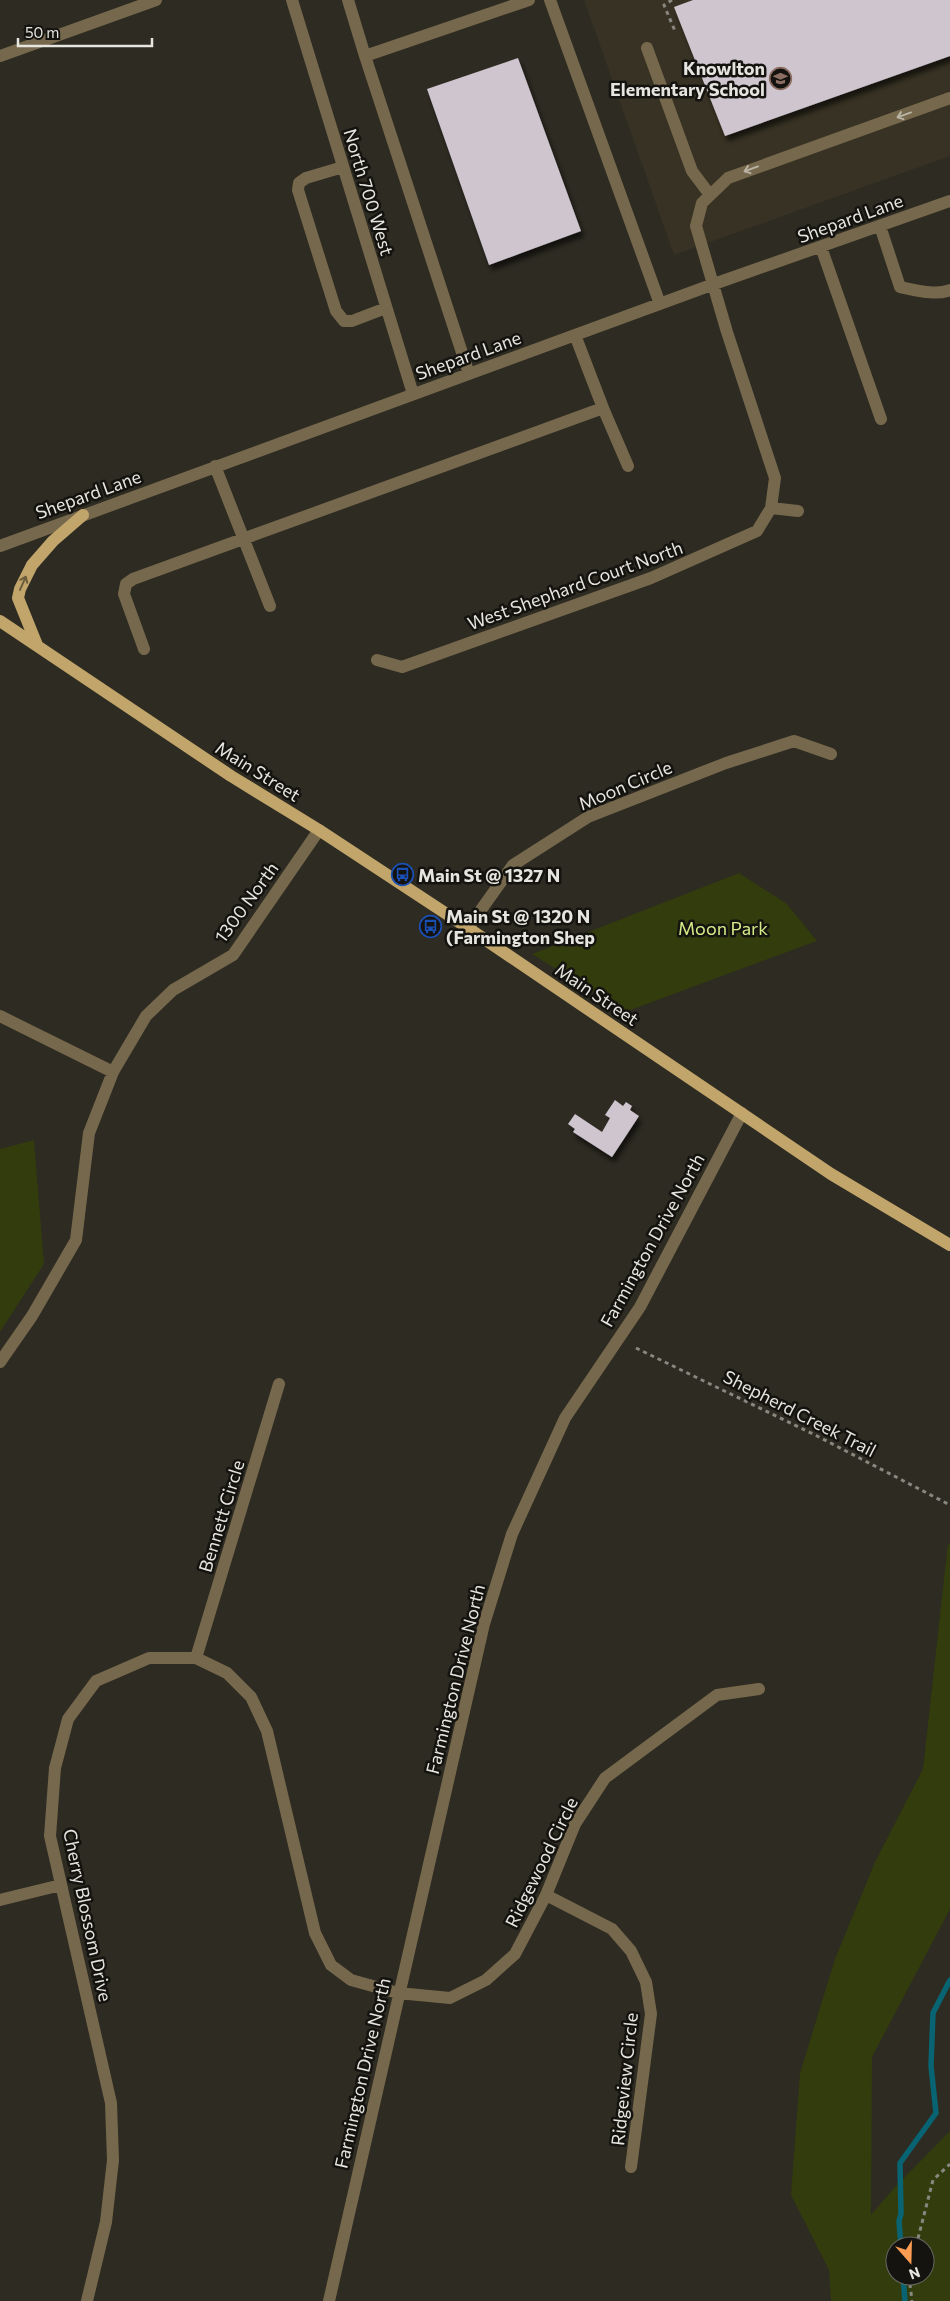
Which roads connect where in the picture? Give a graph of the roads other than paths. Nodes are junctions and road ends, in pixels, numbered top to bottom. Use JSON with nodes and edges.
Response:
{"nodes":[{"id":1,"x":156,"y":0,"type":"edge"},
{"id":2,"x":292,"y":0,"type":"edge"},
{"id":3,"x":348,"y":0,"type":"edge"},
{"id":4,"x":529,"y":0,"type":"edge"},
{"id":5,"x":550,"y":0,"type":"edge"},
{"id":6,"x":647,"y":48,"type":"dead end"},
{"id":7,"x":0,"y":56,"type":"edge"},
{"id":8,"x":366,"y":56,"type":"junction"},
{"id":9,"x":950,"y":98,"type":"edge"},
{"id":10,"x":343,"y":167,"type":"junction"},
{"id":11,"x":710,"y":195,"type":"junction"},
{"id":12,"x":950,"y":201,"type":"edge"},
{"id":13,"x":880,"y":226,"type":"junction"},
{"id":14,"x":821,"y":247,"type":"junction"},
{"id":15,"x":714,"y":284,"type":"junction"},
{"id":16,"x":950,"y":290,"type":"edge"},
{"id":17,"x":660,"y":304,"type":"junction"},
{"id":18,"x":386,"y":308,"type":"junction"},
{"id":19,"x":575,"y":335,"type":"junction"},
{"id":20,"x":469,"y":374,"type":"junction"},
{"id":21,"x":413,"y":394,"type":"junction"},
{"id":22,"x":603,"y":408,"type":"junction"},
{"id":23,"x":881,"y":419,"type":"dead end"},
{"id":24,"x":215,"y":466,"type":"junction"},
{"id":25,"x":628,"y":466,"type":"dead end"},
{"id":26,"x":771,"y":508,"type":"junction"},
{"id":27,"x":798,"y":511,"type":"dead end"},
{"id":28,"x":83,"y":515,"type":"junction"},
{"id":29,"x":245,"y":539,"type":"junction"},
{"id":30,"x":0,"y":546,"type":"edge"},
{"id":31,"x":270,"y":606,"type":"dead end"},
{"id":32,"x":0,"y":621,"type":"edge"},
{"id":33,"x":37,"y":645,"type":"junction"},
{"id":34,"x":144,"y":650,"type":"dead end"},
{"id":35,"x":377,"y":660,"type":"dead end"},
{"id":36,"x":831,"y":754,"type":"dead end"},
{"id":37,"x":319,"y":830,"type":"junction"},
{"id":38,"x":468,"y":928,"type":"junction"},
{"id":39,"x":0,"y":1016,"type":"edge"},
{"id":40,"x":113,"y":1072,"type":"junction"},
{"id":41,"x":742,"y":1113,"type":"junction"},
{"id":42,"x":950,"y":1245,"type":"edge"},
{"id":43,"x":0,"y":1362,"type":"edge"},
{"id":44,"x":280,"y":1384,"type":"dead end"},
{"id":45,"x":196,"y":1658,"type":"junction"},
{"id":46,"x":759,"y":1689,"type":"dead end"},
{"id":47,"x":61,"y":1885,"type":"junction"},
{"id":48,"x":546,"y":1895,"type":"junction"},
{"id":49,"x":0,"y":1900,"type":"edge"},
{"id":50,"x":398,"y":1993,"type":"junction"},
{"id":51,"x":631,"y":2168,"type":"dead end"},
{"id":52,"x":87,"y":2301,"type":"edge"},
{"id":53,"x":329,"y":2301,"type":"edge"}],
"edges":[{"from":1,"to":7,"type":"street"},
{"from":2,"to":10,"type":"street","name":"North 700 West"},
{"from":3,"to":8,"type":"street"},
{"from":4,"to":8,"type":"street"},
{"from":5,"to":17,"type":"street"},
{"from":6,"to":11,"type":"street"},
{"from":8,"to":20,"type":"street"},
{"from":9,"to":11,"type":"street","one_way":true},
{"from":10,"to":18,"type":"street","name":"North 700 West"},
{"from":10,"to":18,"type":"street"},
{"from":11,"to":15,"type":"street"},
{"from":12,"to":13,"type":"street","name":"Shepard Lane"},
{"from":13,"to":14,"type":"street","name":"Shepard Lane"},
{"from":13,"to":16,"type":"street"},
{"from":14,"to":15,"type":"street","name":"Shepard Lane"},
{"from":14,"to":23,"type":"street"},
{"from":15,"to":17,"type":"street","name":"Shepard Lane"},
{"from":15,"to":26,"type":"street"},
{"from":17,"to":19,"type":"street","name":"Shepard Lane"},
{"from":18,"to":21,"type":"street","name":"North 700 West"},
{"from":19,"to":20,"type":"street","name":"Shepard Lane"},
{"from":19,"to":22,"type":"street"},
{"from":20,"to":21,"type":"street","name":"Shepard Lane"},
{"from":21,"to":24,"type":"street","name":"Shepard Lane"},
{"from":22,"to":25,"type":"street"},
{"from":22,"to":29,"type":"street"},
{"from":24,"to":28,"type":"street","name":"Shepard Lane"},
{"from":24,"to":29,"type":"street"},
{"from":26,"to":27,"type":"street"},
{"from":26,"to":35,"type":"street","name":"West Shephard Court North"},
{"from":28,"to":30,"type":"street","name":"Shepard Lane"},
{"from":33,"to":28,"type":"main road","one_way":true},
{"from":29,"to":31,"type":"street"},
{"from":29,"to":34,"type":"street"},
{"from":32,"to":33,"type":"main road","name":"Main Street"},
{"from":33,"to":37,"type":"main road","name":"Main Street"},
{"from":36,"to":38,"type":"street","name":"Moon Circle"},
{"from":37,"to":38,"type":"main road","name":"Main Street"},
{"from":37,"to":40,"type":"street","name":"1300 North"},
{"from":38,"to":41,"type":"main road","name":"Main Street"},
{"from":39,"to":40,"type":"street"},
{"from":40,"to":43,"type":"street","name":"1300 North"},
{"from":41,"to":42,"type":"main road","name":"Main Street"},
{"from":41,"to":50,"type":"street","name":"Farmington Drive North"},
{"from":44,"to":45,"type":"street","name":"Bennett Circle"},
{"from":45,"to":47,"type":"street","name":"Cherry Blossom Drive"},
{"from":45,"to":50,"type":"street","name":"Cherry Blossom Drive"},
{"from":46,"to":48,"type":"street","name":"Ridgewood Circle"},
{"from":47,"to":49,"type":"street"},
{"from":47,"to":52,"type":"street","name":"Cherry Blossom Drive"},
{"from":48,"to":50,"type":"street","name":"Ridgewood Circle"},
{"from":48,"to":51,"type":"street","name":"Ridgeview Circle"},
{"from":50,"to":53,"type":"street","name":"Farmington Drive North"}]}
